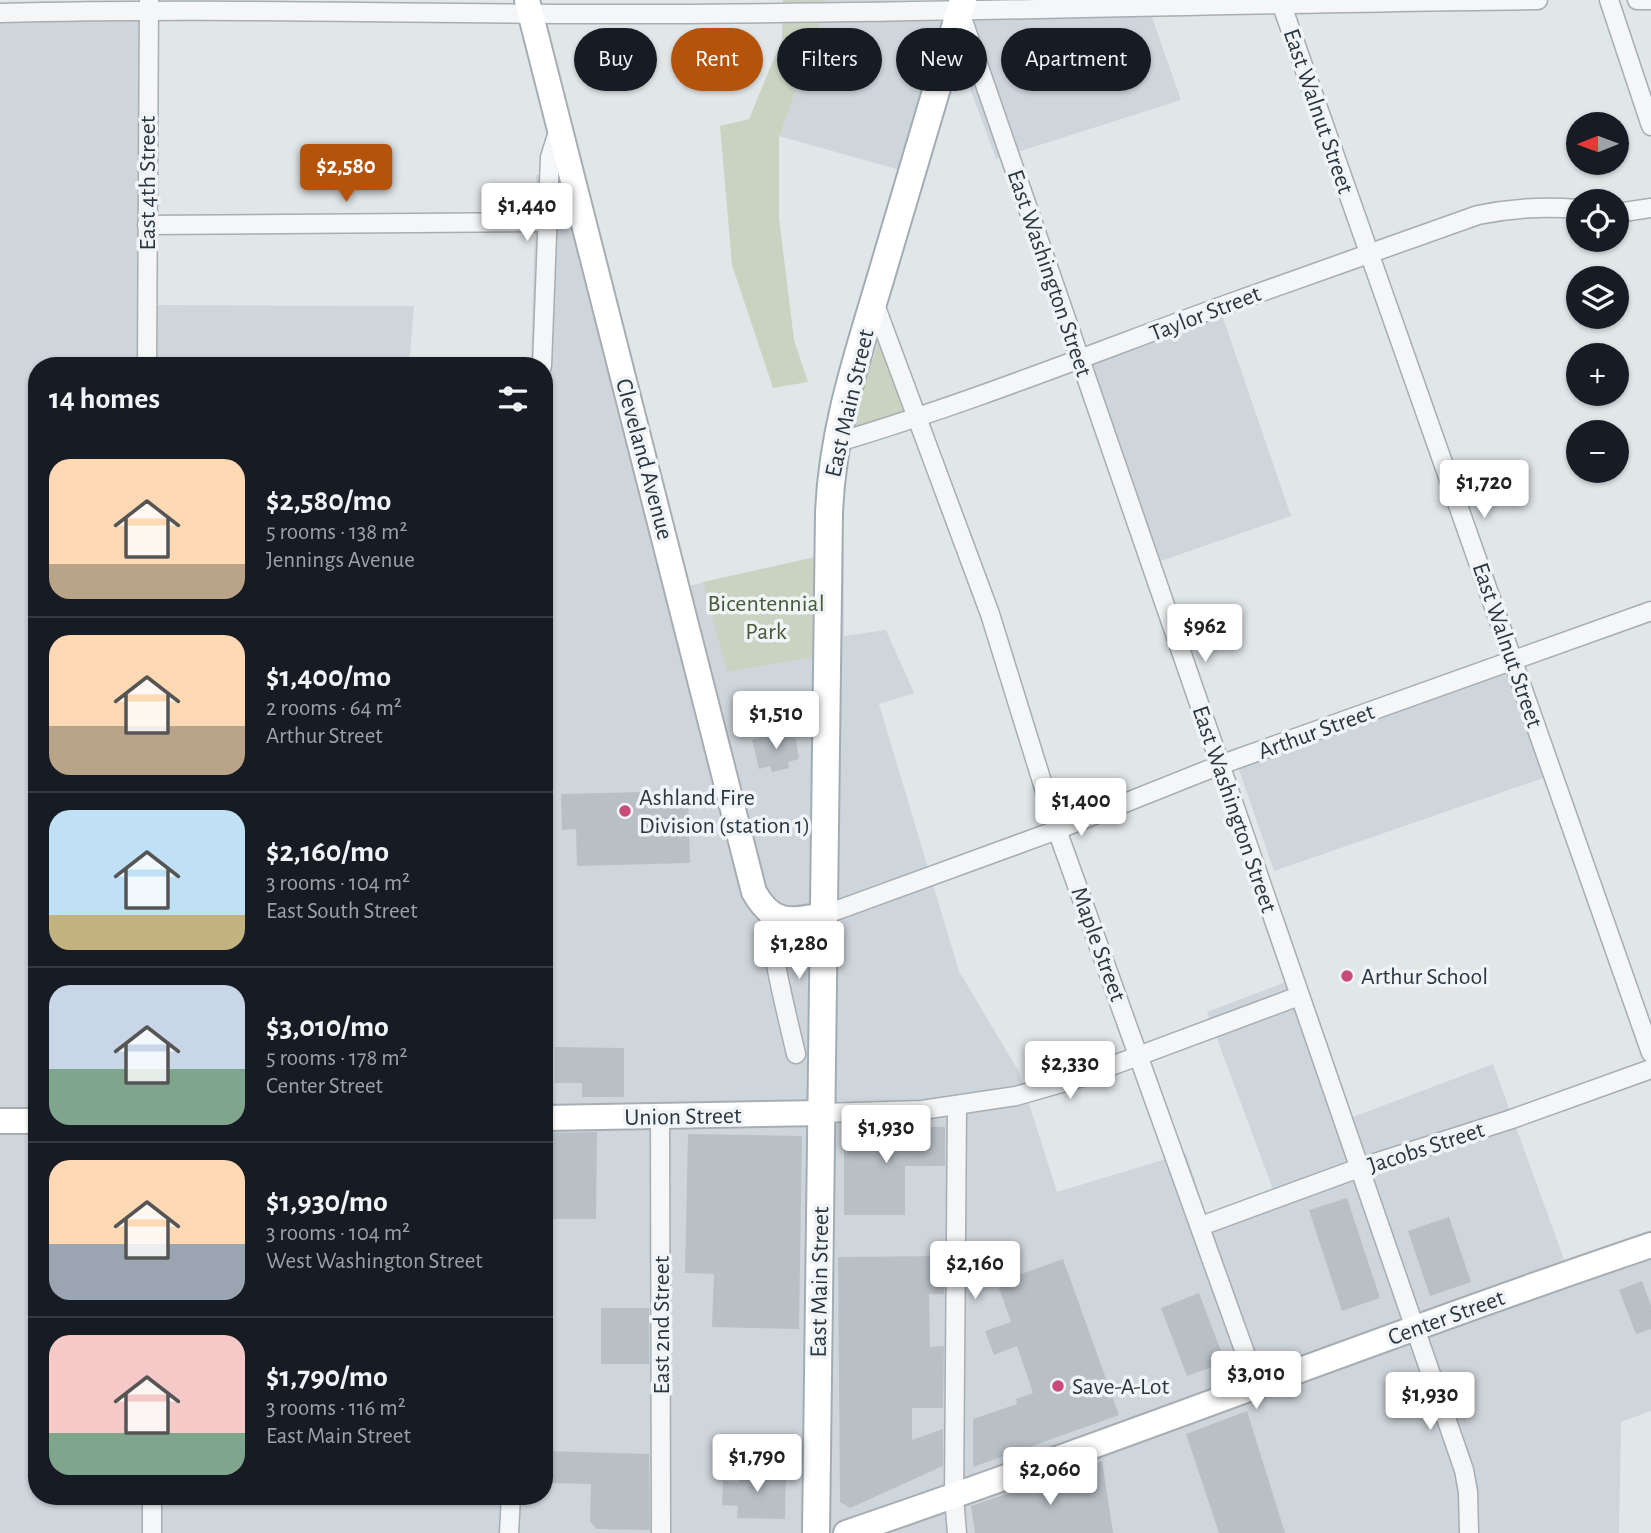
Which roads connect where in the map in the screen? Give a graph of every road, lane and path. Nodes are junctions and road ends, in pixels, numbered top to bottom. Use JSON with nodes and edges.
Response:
{"nodes":[{"id":1,"x":1538,"y":0,"type":"edge"},
{"id":2,"x":1609,"y":0,"type":"edge"},
{"id":3,"x":1637,"y":0,"type":"edge"},
{"id":4,"x":1651,"y":0,"type":"edge"},
{"id":5,"x":1281,"y":1,"type":"edge"},
{"id":6,"x":149,"y":4,"type":"edge"},
{"id":7,"x":961,"y":6,"type":"edge"},
{"id":8,"x":529,"y":7,"type":"edge"},
{"id":9,"x":0,"y":13,"type":"edge"},
{"id":10,"x":1651,"y":126,"type":"edge"},
{"id":11,"x":559,"y":129,"type":"junction"},
{"id":12,"x":1651,"y":208,"type":"edge"},
{"id":13,"x":1566,"y":209,"type":"edge"},
{"id":14,"x":1629,"y":211,"type":"edge"},
{"id":15,"x":547,"y":222,"type":"junction"},
{"id":16,"x":147,"y":225,"type":"junction"},
{"id":17,"x":1369,"y":253,"type":"junction"},
{"id":18,"x":873,"y":302,"type":"junction"},
{"id":19,"x":146,"y":357,"type":"edge"},
{"id":20,"x":542,"y":357,"type":"edge"},
{"id":21,"x":1080,"y":360,"type":"junction"},
{"id":22,"x":918,"y":418,"type":"junction"},
{"id":23,"x":835,"y":443,"type":"junction"},
{"id":24,"x":1651,"y":611,"type":"edge"},
{"id":25,"x":1513,"y":660,"type":"junction"},
{"id":26,"x":1220,"y":765,"type":"junction"},
{"id":27,"x":1057,"y":830,"type":"junction"},
{"id":28,"x":769,"y":914,"type":"junction"},
{"id":29,"x":824,"y":915,"type":"junction"},
{"id":30,"x":1299,"y":996,"type":"junction"},
{"id":31,"x":1651,"y":1053,"type":"edge"},
{"id":32,"x":796,"y":1054,"type":"dead end"},
{"id":33,"x":1140,"y":1056,"type":"junction"},
{"id":34,"x":1651,"y":1069,"type":"edge"},
{"id":35,"x":957,"y":1106,"type":"junction"},
{"id":36,"x":822,"y":1113,"type":"junction"},
{"id":37,"x":660,"y":1116,"type":"junction"},
{"id":38,"x":553,"y":1118,"type":"edge"},
{"id":39,"x":0,"y":1121,"type":"edge"},
{"id":40,"x":28,"y":1121,"type":"edge"},
{"id":41,"x":1359,"y":1168,"type":"junction"},
{"id":42,"x":1201,"y":1226,"type":"junction"},
{"id":43,"x":1651,"y":1245,"type":"edge"},
{"id":44,"x":1414,"y":1328,"type":"junction"},
{"id":45,"x":1257,"y":1387,"type":"junction"},
{"id":46,"x":954,"y":1497,"type":"junction"},
{"id":47,"x":152,"y":1505,"type":"edge"},
{"id":48,"x":510,"y":1505,"type":"edge"},
{"id":49,"x":152,"y":1533,"type":"edge"},
{"id":50,"x":509,"y":1533,"type":"edge"},
{"id":51,"x":661,"y":1533,"type":"edge"},
{"id":52,"x":816,"y":1533,"type":"edge"},
{"id":53,"x":846,"y":1533,"type":"edge"},
{"id":54,"x":957,"y":1533,"type":"edge"},
{"id":55,"x":1469,"y":1533,"type":"edge"}],
"edges":[{"from":1,"to":5,"type":"street"},
{"from":2,"to":10,"type":"street"},
{"from":3,"to":4,"type":"street"},
{"from":5,"to":7,"type":"street"},
{"from":5,"to":17,"type":"street","name":"East Walnut Street"},
{"from":6,"to":8,"type":"street"},
{"from":6,"to":9,"type":"street"},
{"from":6,"to":16,"type":"street","name":"East 4th Street"},
{"from":7,"to":8,"type":"street"},
{"from":7,"to":18,"type":"main road","name":"East Main Street"},
{"from":7,"to":21,"type":"street","name":"East Washington Street"},
{"from":8,"to":11,"type":"main road","name":"Cleveland Avenue"},
{"from":11,"to":15,"type":"street"},
{"from":11,"to":28,"type":"main road","name":"Cleveland Avenue"},
{"from":12,"to":14,"type":"street"},
{"from":13,"to":17,"type":"street","name":"Taylor Street"},
{"from":15,"to":16,"type":"street"},
{"from":15,"to":20,"type":"street"},
{"from":16,"to":19,"type":"street","name":"East 4th Street"},
{"from":17,"to":21,"type":"street","name":"Taylor Street"},
{"from":17,"to":25,"type":"street","name":"East Walnut Street"},
{"from":18,"to":22,"type":"street","name":"Maple Street"},
{"from":18,"to":23,"type":"main road","name":"East Main Street"},
{"from":21,"to":22,"type":"street","name":"Taylor Street"},
{"from":21,"to":26,"type":"street","name":"East Washington Street"},
{"from":22,"to":23,"type":"street","name":"Taylor Street"},
{"from":22,"to":27,"type":"street","name":"Maple Street"},
{"from":23,"to":29,"type":"main road","name":"East Main Street"},
{"from":24,"to":25,"type":"street","name":"Arthur Street"},
{"from":25,"to":26,"type":"street","name":"Arthur Street"},
{"from":25,"to":31,"type":"street","name":"East Walnut Street"},
{"from":26,"to":27,"type":"street","name":"Arthur Street"},
{"from":26,"to":30,"type":"street","name":"East Washington Street"},
{"from":27,"to":29,"type":"street","name":"Arthur Street"},
{"from":27,"to":33,"type":"street","name":"Maple Street"},
{"from":28,"to":29,"type":"main road"},
{"from":28,"to":32,"type":"street","name":"Cleveland Avenue"},
{"from":29,"to":36,"type":"main road","name":"East Main Street"},
{"from":30,"to":33,"type":"street"},
{"from":30,"to":41,"type":"street","name":"East Washington Street"},
{"from":33,"to":35,"type":"street"},
{"from":33,"to":42,"type":"street","name":"Maple Street"},
{"from":34,"to":41,"type":"street","name":"Jacobs Street"},
{"from":35,"to":36,"type":"street"},
{"from":35,"to":46,"type":"street"},
{"from":36,"to":37,"type":"main road","name":"Union Street"},
{"from":36,"to":52,"type":"main road","name":"East Main Street"},
{"from":37,"to":38,"type":"main road","name":"Union Street"},
{"from":37,"to":51,"type":"street","name":"East 2nd Street"},
{"from":39,"to":40,"type":"main road"},
{"from":41,"to":42,"type":"street","name":"Jacobs Street"},
{"from":41,"to":44,"type":"street","name":"East Washington Street"},
{"from":42,"to":45,"type":"street","name":"Maple Street"},
{"from":43,"to":44,"type":"main road","name":"Center Street"},
{"from":44,"to":45,"type":"main road","name":"Center Street"},
{"from":44,"to":55,"type":"street","name":"East Washington Street"},
{"from":45,"to":46,"type":"main road","name":"Center Street"},
{"from":46,"to":53,"type":"main road","name":"Center Street"},
{"from":46,"to":54,"type":"street"},
{"from":47,"to":49,"type":"street"},
{"from":48,"to":50,"type":"street"}]}
